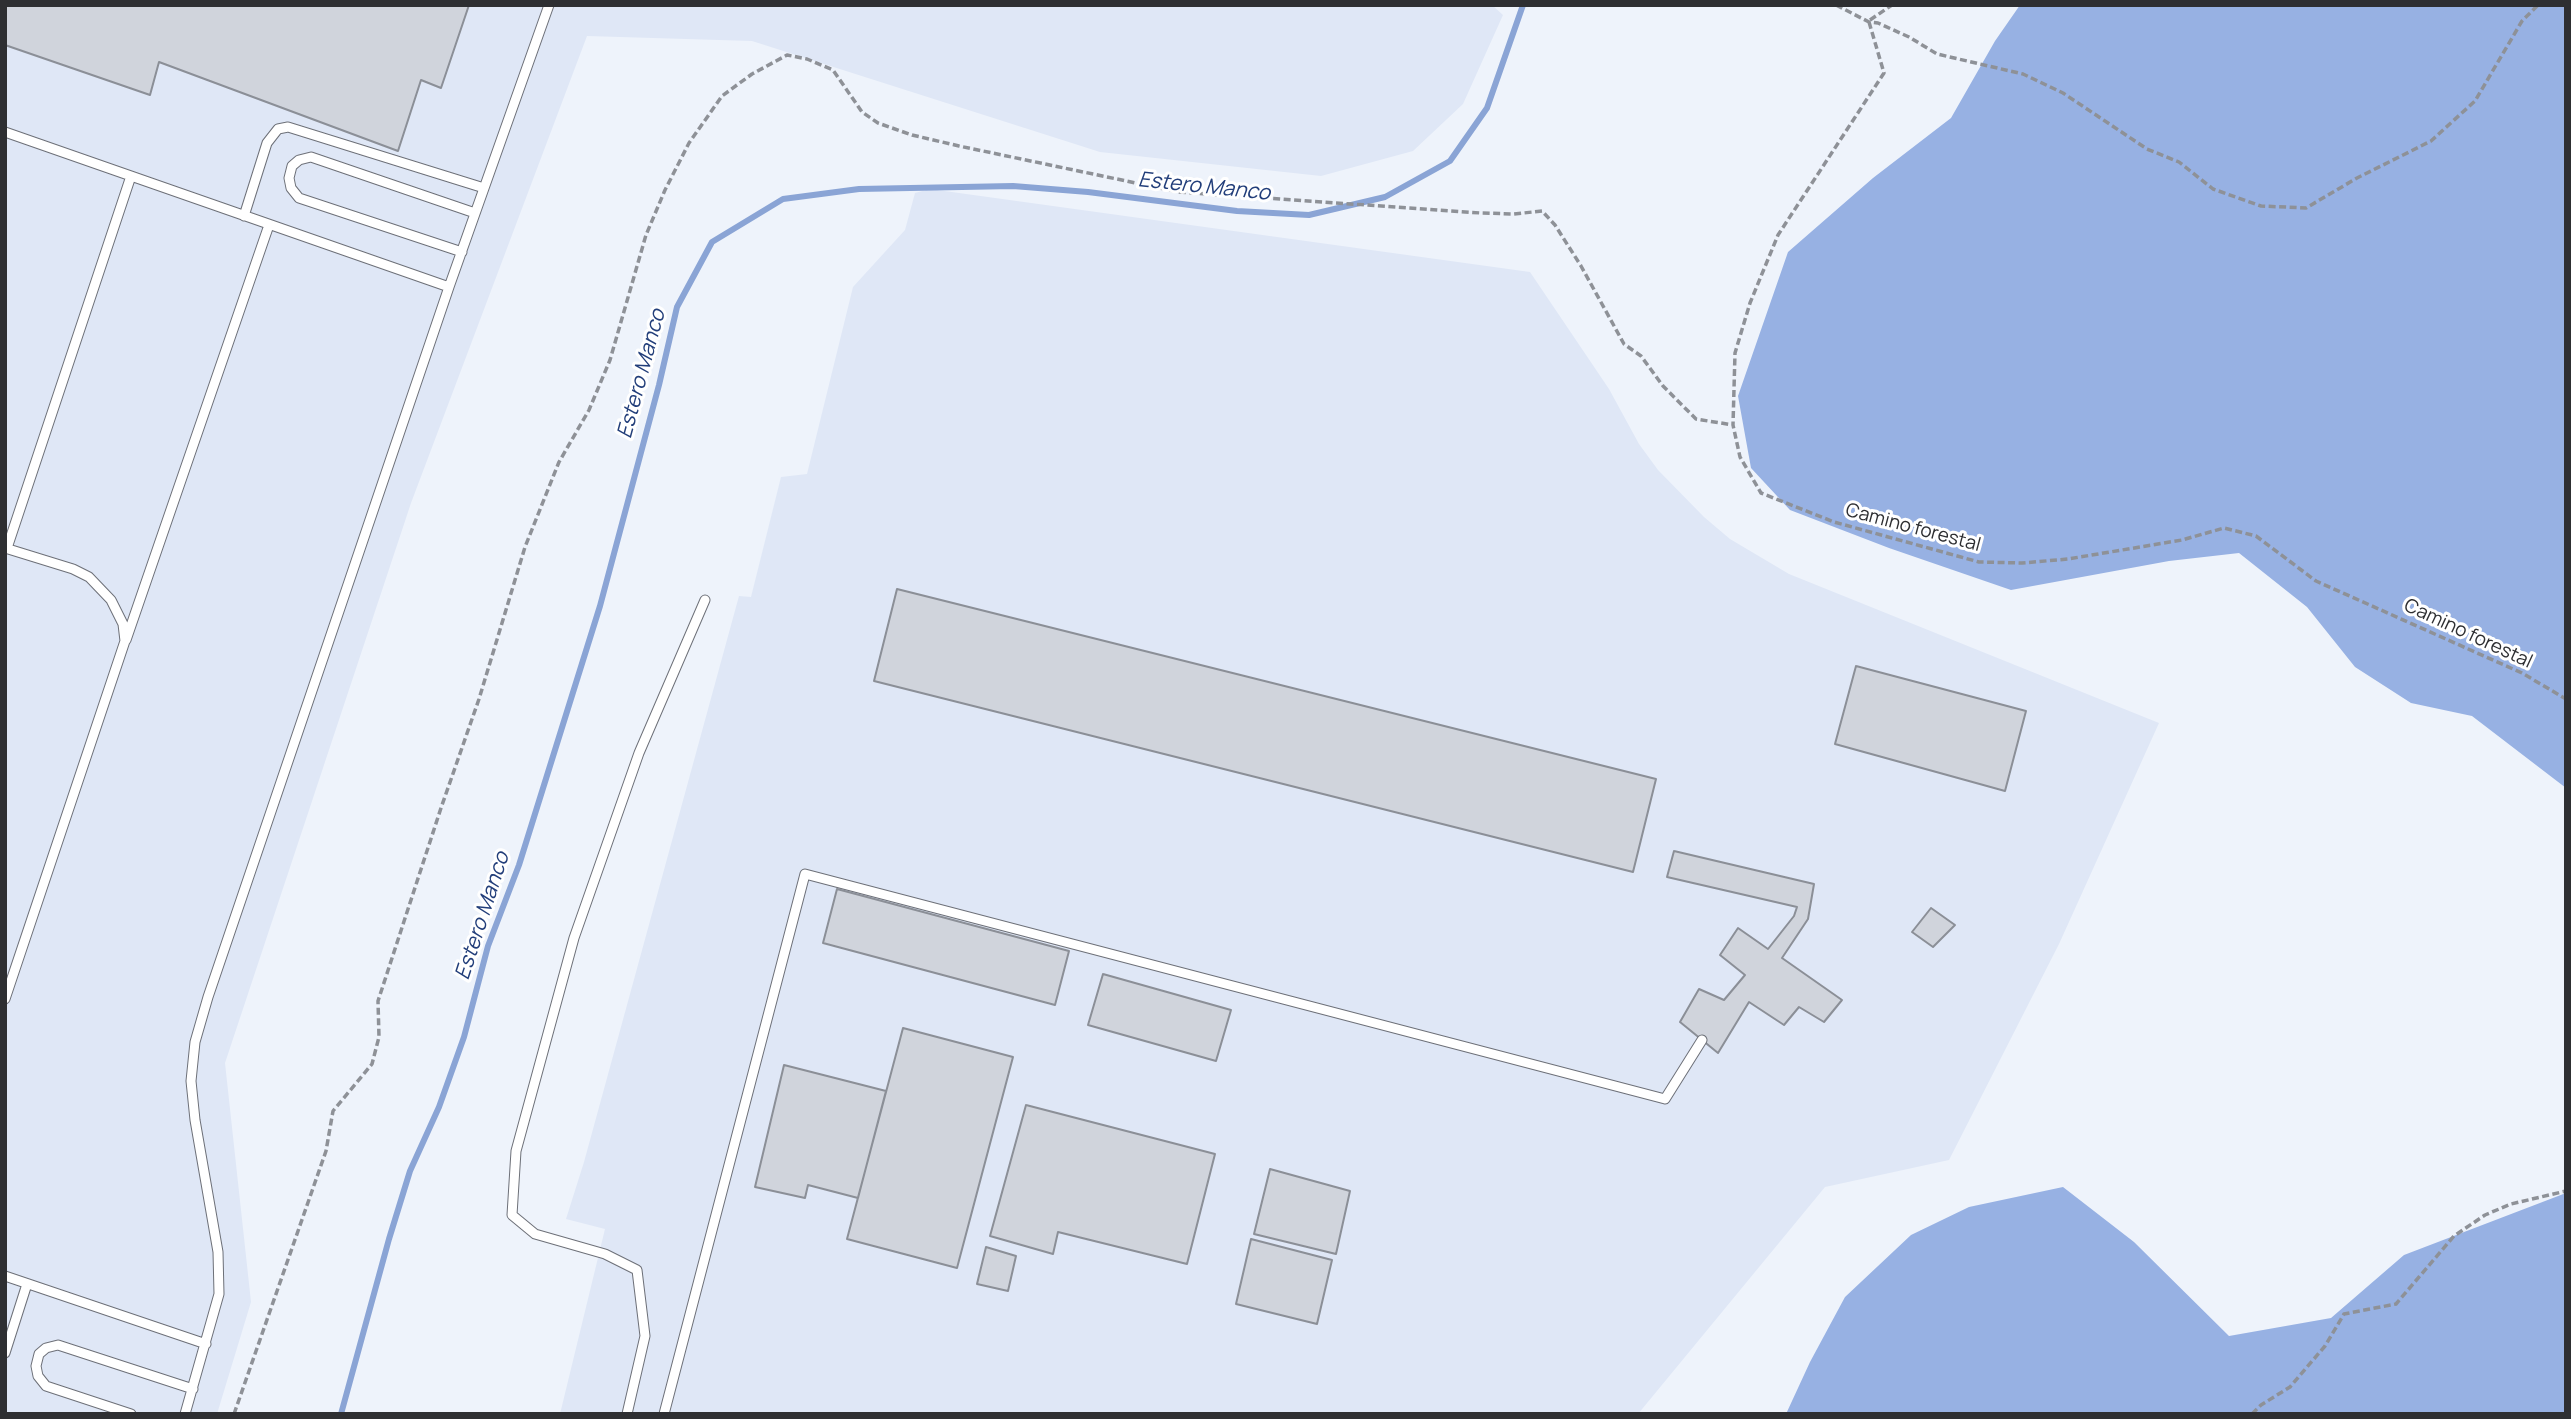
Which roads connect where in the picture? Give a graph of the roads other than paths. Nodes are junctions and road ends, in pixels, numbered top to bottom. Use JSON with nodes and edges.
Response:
{"nodes":[{"id":1,"x":549,"y":5,"type":"edge"},
{"id":2,"x":5,"y":132,"type":"edge"},
{"id":3,"x":131,"y":176,"type":"junction"},
{"id":4,"x":484,"y":188,"type":"junction"},
{"id":5,"x":475,"y":213,"type":"junction"},
{"id":6,"x":244,"y":216,"type":"junction"},
{"id":7,"x":269,"y":225,"type":"junction"},
{"id":8,"x":462,"y":252,"type":"junction"},
{"id":9,"x":449,"y":287,"type":"junction"},
{"id":10,"x":6,"y":548,"type":"edge"},
{"id":11,"x":705,"y":600,"type":"dead end"},
{"id":12,"x":125,"y":641,"type":"junction"},
{"id":13,"x":5,"y":999,"type":"edge"},
{"id":14,"x":1702,"y":1040,"type":"dead end"},
{"id":15,"x":5,"y":1276,"type":"edge"},
{"id":16,"x":27,"y":1283,"type":"junction"},
{"id":17,"x":206,"y":1345,"type":"junction"},
{"id":18,"x":5,"y":1353,"type":"edge"},
{"id":19,"x":193,"y":1389,"type":"junction"},
{"id":20,"x":131,"y":1414,"type":"edge"},
{"id":21,"x":186,"y":1414,"type":"edge"},
{"id":22,"x":628,"y":1414,"type":"edge"},
{"id":23,"x":664,"y":1414,"type":"edge"}],
"edges":[{"from":1,"to":4,"type":"lane"},
{"from":2,"to":3,"type":"lane"},
{"from":3,"to":6,"type":"lane"},
{"from":3,"to":10,"type":"lane"},
{"from":4,"to":5,"type":"lane"},
{"from":4,"to":6,"type":"lane"},
{"from":5,"to":8,"type":"lane"},
{"from":5,"to":8,"type":"lane"},
{"from":6,"to":7,"type":"lane"},
{"from":7,"to":9,"type":"lane"},
{"from":7,"to":12,"type":"lane"},
{"from":8,"to":9,"type":"lane"},
{"from":9,"to":17,"type":"lane"},
{"from":10,"to":12,"type":"lane"},
{"from":11,"to":22,"type":"lane"},
{"from":12,"to":13,"type":"lane"},
{"from":14,"to":23,"type":"lane"},
{"from":15,"to":16,"type":"lane"},
{"from":16,"to":17,"type":"lane"},
{"from":16,"to":18,"type":"lane"},
{"from":17,"to":19,"type":"lane"},
{"from":19,"to":20,"type":"lane"},
{"from":19,"to":21,"type":"lane"}]}
